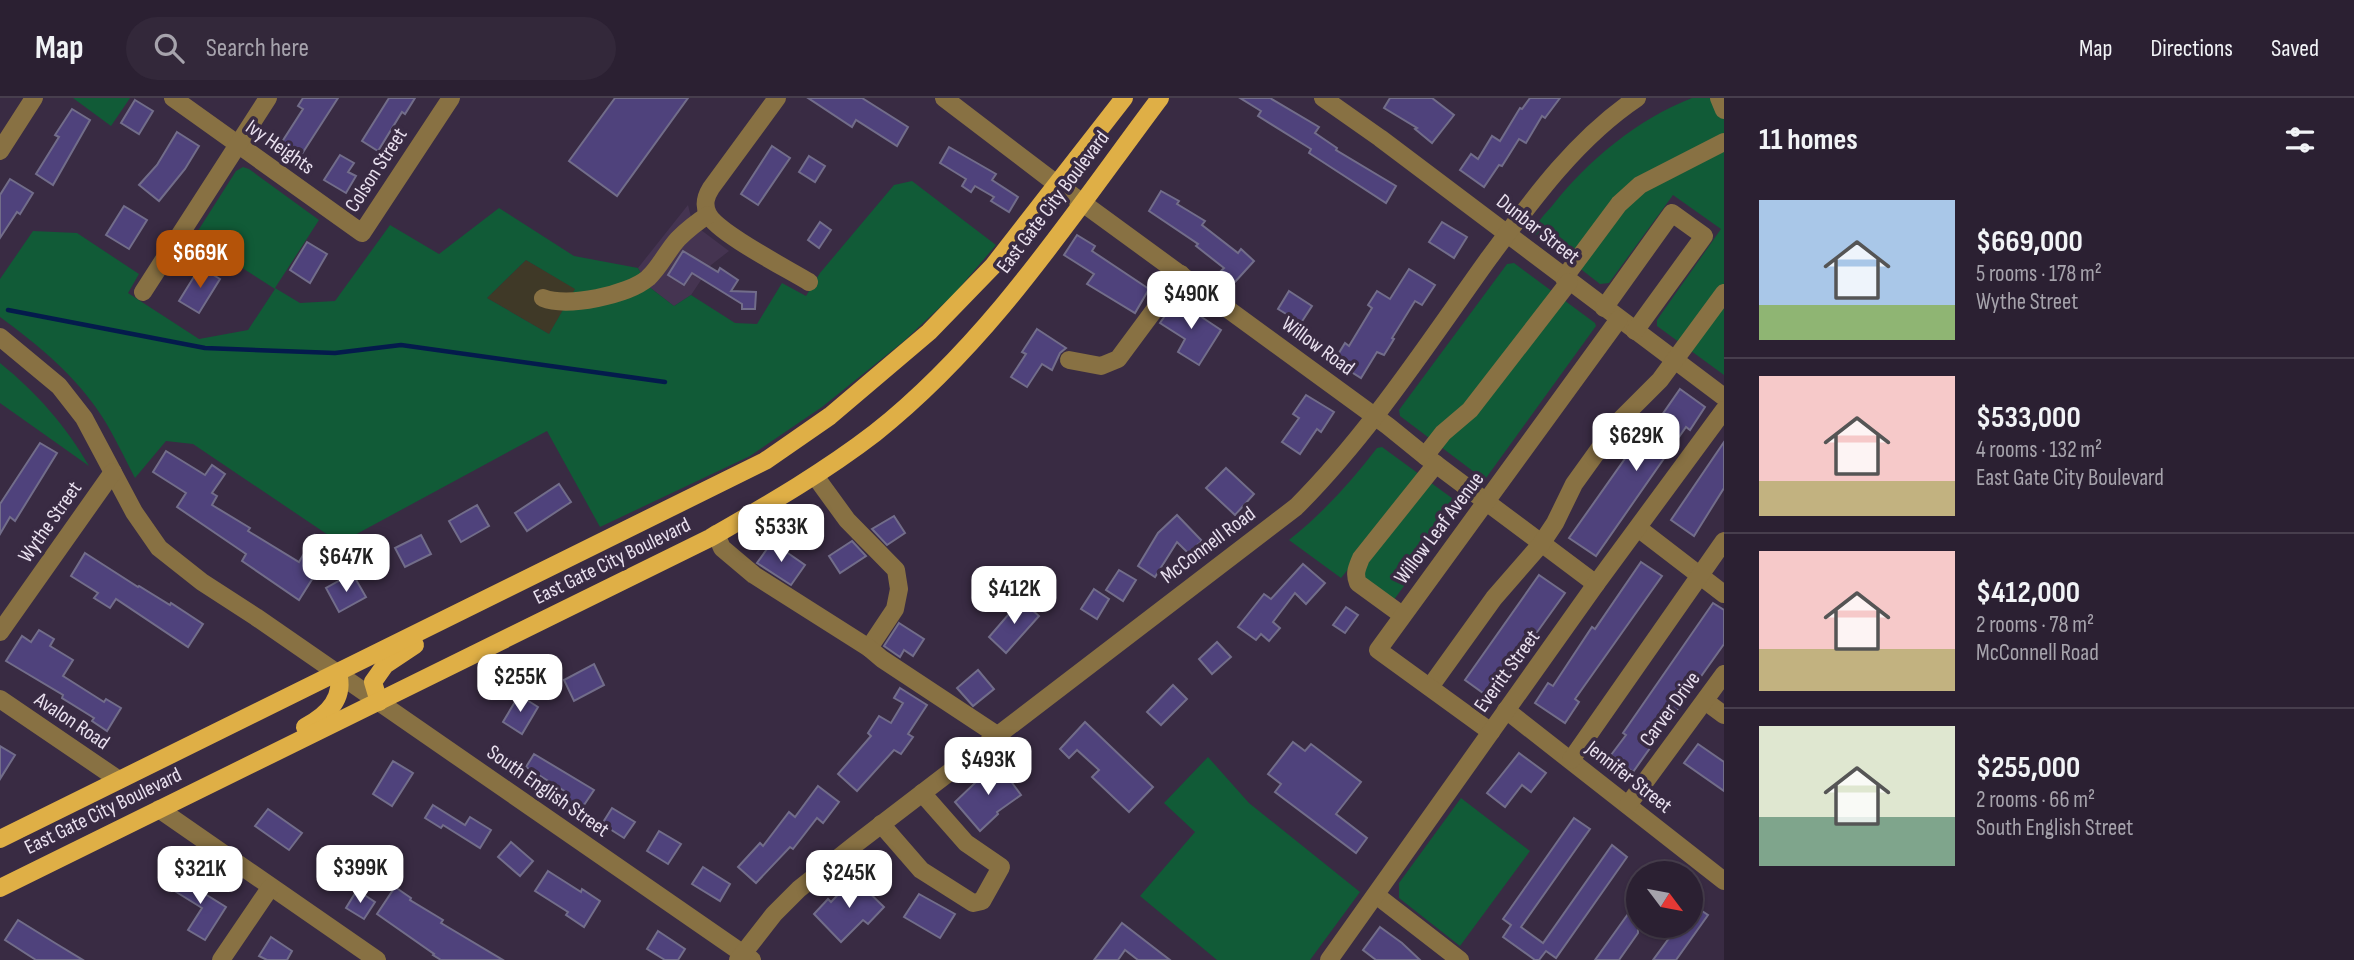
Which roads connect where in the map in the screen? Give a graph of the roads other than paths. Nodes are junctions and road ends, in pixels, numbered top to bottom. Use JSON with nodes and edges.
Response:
{"nodes":[{"id":1,"x":34,"y":98,"type":"edge"},
{"id":2,"x":173,"y":98,"type":"edge"},
{"id":3,"x":268,"y":98,"type":"edge"},
{"id":4,"x":451,"y":98,"type":"edge"},
{"id":5,"x":777,"y":98,"type":"edge"},
{"id":6,"x":944,"y":98,"type":"edge"},
{"id":7,"x":1124,"y":98,"type":"edge"},
{"id":8,"x":1160,"y":98,"type":"edge"},
{"id":9,"x":1323,"y":98,"type":"edge"},
{"id":10,"x":1637,"y":98,"type":"edge"},
{"id":11,"x":1719,"y":98,"type":"edge"},
{"id":12,"x":1724,"y":110,"type":"edge"},
{"id":13,"x":1724,"y":142,"type":"edge"},
{"id":14,"x":238,"y":145,"type":"junction"},
{"id":15,"x":0,"y":151,"type":"edge"},
{"id":16,"x":1058,"y":185,"type":"junction"},
{"id":17,"x":1083,"y":203,"type":"junction"},
{"id":18,"x":708,"y":215,"type":"junction"},
{"id":19,"x":362,"y":233,"type":"joint"},
{"id":20,"x":1507,"y":234,"type":"junction"},
{"id":21,"x":1181,"y":274,"type":"junction"},
{"id":22,"x":1566,"y":280,"type":"junction"},
{"id":23,"x":809,"y":282,"type":"dead end"},
{"id":24,"x":143,"y":292,"type":"dead end"},
{"id":25,"x":1724,"y":293,"type":"edge"},
{"id":26,"x":543,"y":298,"type":"dead end"},
{"id":27,"x":1604,"y":308,"type":"junction"},
{"id":28,"x":1619,"y":319,"type":"junction"},
{"id":29,"x":1635,"y":331,"type":"junction"},
{"id":30,"x":0,"y":337,"type":"edge"},
{"id":31,"x":1069,"y":360,"type":"dead end"},
{"id":32,"x":1674,"y":360,"type":"junction"},
{"id":33,"x":1723,"y":408,"type":"edge"},
{"id":34,"x":1374,"y":415,"type":"junction"},
{"id":35,"x":1430,"y":460,"type":"junction"},
{"id":36,"x":113,"y":472,"type":"junction"},
{"id":37,"x":815,"y":476,"type":"junction"},
{"id":38,"x":1485,"y":502,"type":"junction"},
{"id":39,"x":1638,"y":527,"type":"junction"},
{"id":40,"x":716,"y":534,"type":"junction"},
{"id":41,"x":1724,"y":541,"type":"edge"},
{"id":42,"x":1541,"y":544,"type":"junction"},
{"id":43,"x":1700,"y":575,"type":"junction"},
{"id":44,"x":1596,"y":584,"type":"junction"},
{"id":45,"x":1724,"y":594,"type":"edge"},
{"id":46,"x":482,"y":601,"type":"junction"},
{"id":47,"x":1402,"y":615,"type":"junction"},
{"id":48,"x":0,"y":632,"type":"edge"},
{"id":49,"x":869,"y":648,"type":"junction"},
{"id":50,"x":338,"y":673,"type":"junction"},
{"id":51,"x":1724,"y":674,"type":"edge"},
{"id":52,"x":1430,"y":687,"type":"junction"},
{"id":53,"x":0,"y":699,"type":"edge"},
{"id":54,"x":1704,"y":701,"type":"junction"},
{"id":55,"x":379,"y":702,"type":"junction"},
{"id":56,"x":1506,"y":710,"type":"junction"},
{"id":57,"x":1724,"y":715,"type":"edge"},
{"id":58,"x":1491,"y":732,"type":"junction"},
{"id":59,"x":997,"y":735,"type":"junction"},
{"id":60,"x":1571,"y":760,"type":"junction"},
{"id":61,"x":236,"y":771,"type":"junction"},
{"id":62,"x":119,"y":780,"type":"junction"},
{"id":63,"x":922,"y":793,"type":"junction"},
{"id":64,"x":1628,"y":805,"type":"junction"},
{"id":65,"x":159,"y":809,"type":"junction"},
{"id":66,"x":881,"y":824,"type":"junction"},
{"id":67,"x":0,"y":839,"type":"edge"},
{"id":68,"x":1724,"y":881,"type":"edge"},
{"id":69,"x":270,"y":887,"type":"junction"},
{"id":70,"x":0,"y":888,"type":"edge"},
{"id":71,"x":1376,"y":895,"type":"junction"},
{"id":72,"x":744,"y":958,"type":"edge"},
{"id":73,"x":221,"y":960,"type":"edge"},
{"id":74,"x":377,"y":960,"type":"edge"},
{"id":75,"x":1329,"y":960,"type":"edge"},
{"id":76,"x":1460,"y":960,"type":"edge"}],
"edges":[{"from":1,"to":15,"type":"street"},
{"from":2,"to":14,"type":"street","name":"Ivy Heights"},
{"from":3,"to":14,"type":"street"},
{"from":4,"to":19,"type":"street","name":"Colson Street"},
{"from":5,"to":18,"type":"street"},
{"from":6,"to":16,"type":"street","name":"Willow Road"},
{"from":7,"to":16,"type":"main road","name":"East Gate City Boulevard"},
{"from":8,"to":17,"type":"main road","name":"East Gate City Boulevard"},
{"from":9,"to":20,"type":"street","name":"Dunbar Street"},
{"from":10,"to":20,"type":"street","name":"McConnell Road"},
{"from":11,"to":12,"type":"street"},
{"from":13,"to":22,"type":"street"},
{"from":14,"to":19,"type":"street","name":"Ivy Heights"},
{"from":14,"to":24,"type":"street"},
{"from":16,"to":17,"type":"street","name":"Willow Road"},
{"from":16,"to":46,"type":"main road","name":"East Gate City Boulevard"},
{"from":17,"to":21,"type":"street","name":"Willow Road"},
{"from":17,"to":37,"type":"main road","name":"East Gate City Boulevard"},
{"from":18,"to":23,"type":"street"},
{"from":18,"to":26,"type":"street"},
{"from":20,"to":22,"type":"street","name":"Dunbar Street"},
{"from":20,"to":34,"type":"street","name":"McConnell Road"},
{"from":21,"to":31,"type":"street"},
{"from":21,"to":34,"type":"street","name":"Willow Road"},
{"from":22,"to":27,"type":"street","name":"Dunbar Street"},
{"from":22,"to":35,"type":"street"},
{"from":25,"to":32,"type":"street"},
{"from":27,"to":28,"type":"street","name":"Dunbar Street"},
{"from":27,"to":29,"type":"street"},
{"from":28,"to":29,"type":"street","name":"Dunbar Street"},
{"from":28,"to":38,"type":"street","name":"Willow Leaf Avenue"},
{"from":29,"to":32,"type":"street","name":"Dunbar Street"},
{"from":30,"to":36,"type":"street","name":"South English Street"},
{"from":32,"to":33,"type":"street","name":"Dunbar Street"},
{"from":32,"to":42,"type":"street"},
{"from":33,"to":39,"type":"street","name":"Everitt Street"},
{"from":34,"to":35,"type":"street","name":"Willow Road"},
{"from":34,"to":59,"type":"street","name":"McConnell Road"},
{"from":35,"to":38,"type":"street","name":"Willow Road"},
{"from":35,"to":47,"type":"street"},
{"from":36,"to":48,"type":"street","name":"Wythe Street"},
{"from":36,"to":50,"type":"street","name":"South English Street"},
{"from":37,"to":40,"type":"main road","name":"East Gate City Boulevard"},
{"from":37,"to":49,"type":"street"},
{"from":38,"to":42,"type":"street","name":"Willow Road"},
{"from":38,"to":47,"type":"street","name":"Willow Leaf Avenue"},
{"from":39,"to":43,"type":"street"},
{"from":39,"to":44,"type":"street","name":"Everitt Street"},
{"from":40,"to":49,"type":"street"},
{"from":40,"to":55,"type":"main road","name":"East Gate City Boulevard"},
{"from":41,"to":43,"type":"street"},
{"from":42,"to":44,"type":"street","name":"Willow Road"},
{"from":42,"to":52,"type":"street"},
{"from":43,"to":45,"type":"street"},
{"from":43,"to":60,"type":"street"},
{"from":44,"to":56,"type":"street","name":"Everitt Street"},
{"from":46,"to":50,"type":"main road","name":"East Gate City Boulevard"},
{"from":46,"to":55,"type":"main road"},
{"from":47,"to":52,"type":"street","name":"Willow Leaf Avenue"},
{"from":49,"to":59,"type":"street"},
{"from":50,"to":55,"type":"street","name":"South English Street"},
{"from":50,"to":61,"type":"main road"},
{"from":50,"to":62,"type":"main road","name":"East Gate City Boulevard"},
{"from":51,"to":54,"type":"street","name":"Carver Drive"},
{"from":52,"to":58,"type":"street","name":"Willow Leaf Avenue"},
{"from":53,"to":62,"type":"street","name":"Avalon Road"},
{"from":54,"to":57,"type":"street"},
{"from":54,"to":64,"type":"street","name":"Carver Drive"},
{"from":55,"to":61,"type":"main road","name":"East Gate City Boulevard"},
{"from":55,"to":72,"type":"street","name":"South English Street"},
{"from":56,"to":58,"type":"street","name":"Everitt Street"},
{"from":56,"to":60,"type":"street","name":"Jennifer Street"},
{"from":58,"to":71,"type":"street","name":"Everitt Street"},
{"from":59,"to":63,"type":"street","name":"McConnell Road"},
{"from":60,"to":64,"type":"street","name":"Jennifer Street"},
{"from":61,"to":65,"type":"main road","name":"East Gate City Boulevard"},
{"from":62,"to":67,"type":"main road","name":"East Gate City Boulevard"},
{"from":63,"to":66,"type":"street","name":"McConnell Road"},
{"from":63,"to":66,"type":"street"},
{"from":64,"to":68,"type":"street","name":"Jennifer Street"},
{"from":65,"to":69,"type":"street"},
{"from":65,"to":70,"type":"main road","name":"East Gate City Boulevard"},
{"from":66,"to":72,"type":"street","name":"McConnell Road"},
{"from":69,"to":73,"type":"street"},
{"from":69,"to":74,"type":"street"},
{"from":71,"to":75,"type":"street","name":"Everitt Street"},
{"from":71,"to":76,"type":"street"}]}
